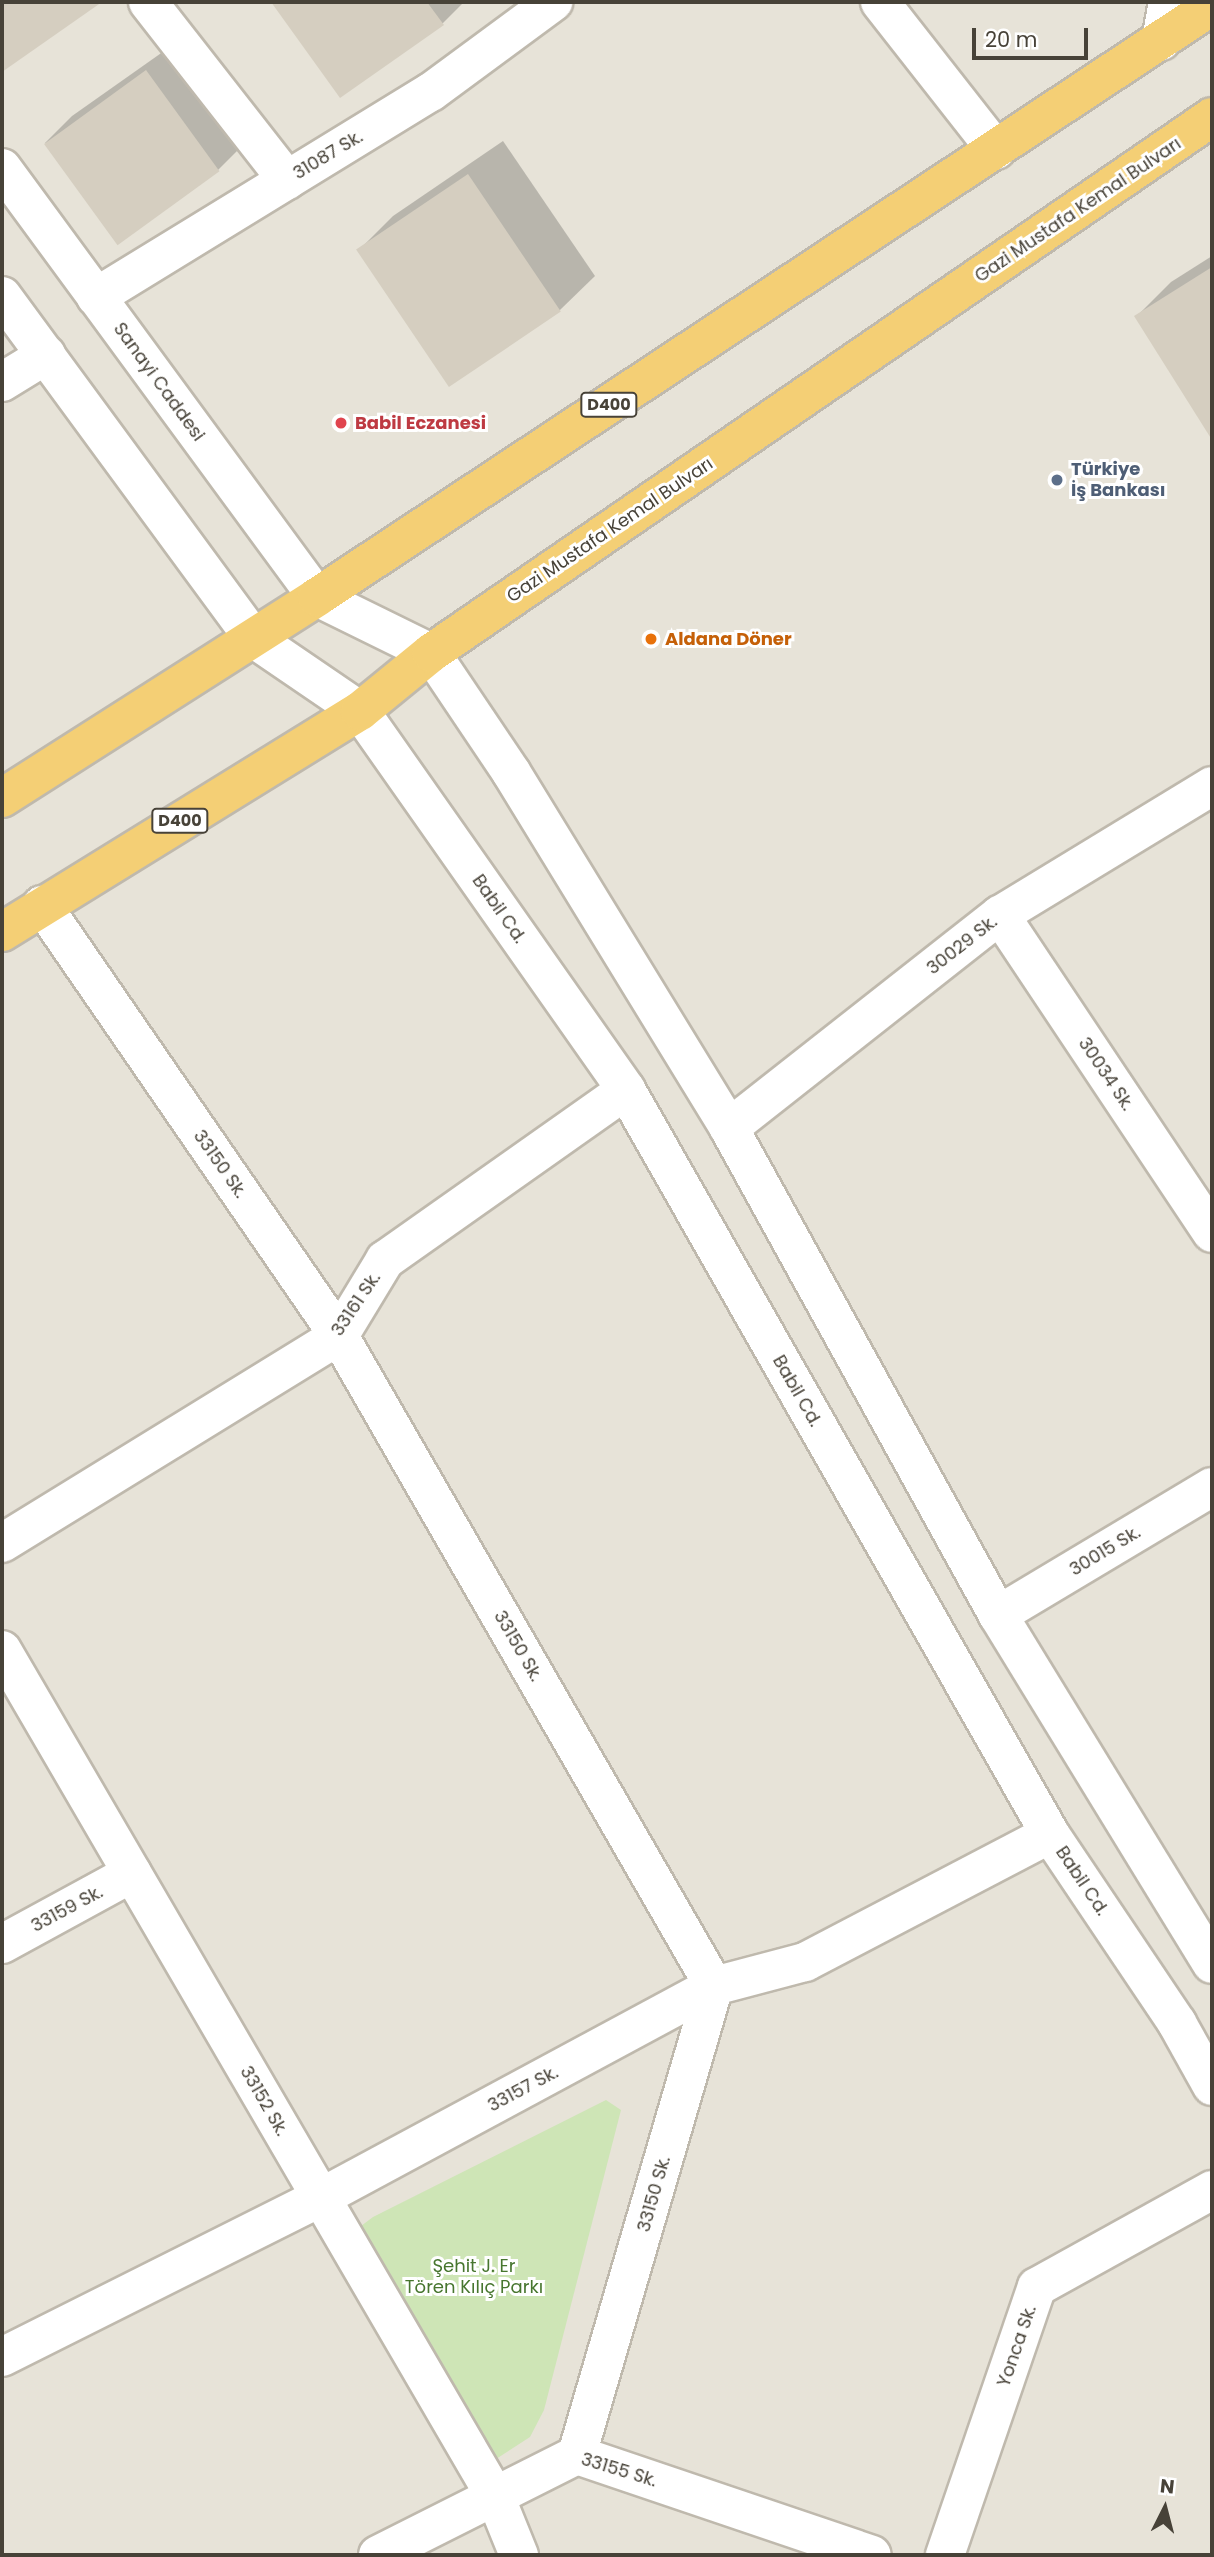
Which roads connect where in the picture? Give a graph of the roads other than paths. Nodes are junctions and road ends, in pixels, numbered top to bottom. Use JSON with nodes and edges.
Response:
{"nodes":[{"id":1,"x":148,"y":2,"type":"edge"},
{"id":2,"x":552,"y":2,"type":"edge"},
{"id":3,"x":880,"y":2,"type":"edge"},
{"id":4,"x":1168,"y":2,"type":"edge"},
{"id":5,"x":1212,"y":6,"type":"edge"},
{"id":6,"x":1161,"y":41,"type":"junction"},
{"id":7,"x":1212,"y":117,"type":"edge"},
{"id":8,"x":996,"y":150,"type":"junction"},
{"id":9,"x":2,"y":168,"type":"edge"},
{"id":10,"x":287,"y":180,"type":"junction"},
{"id":11,"x":2,"y":296,"type":"edge"},
{"id":12,"x":96,"y":297,"type":"junction"},
{"id":13,"x":46,"y":355,"type":"junction"},
{"id":14,"x":2,"y":382,"type":"edge"},
{"id":15,"x":317,"y":597,"type":"junction"},
{"id":16,"x":253,"y":638,"type":"junction"},
{"id":17,"x":431,"y":653,"type":"junction"},
{"id":18,"x":360,"y":711,"type":"junction"},
{"id":19,"x":1212,"y":786,"type":"edge"},
{"id":20,"x":2,"y":798,"type":"edge"},
{"id":21,"x":41,"y":905,"type":"junction"},
{"id":22,"x":1000,"y":915,"type":"junction"},
{"id":23,"x":2,"y":932,"type":"edge"},
{"id":24,"x":626,"y":1090,"type":"junction"},
{"id":25,"x":729,"y":1128,"type":"junction"},
{"id":26,"x":1212,"y":1233,"type":"edge"},
{"id":27,"x":339,"y":1336,"type":"junction"},
{"id":28,"x":1212,"y":1487,"type":"edge"},
{"id":29,"x":2,"y":1543,"type":"edge"},
{"id":30,"x":998,"y":1615,"type":"junction"},
{"id":31,"x":2,"y":1650,"type":"edge"},
{"id":32,"x":1050,"y":1834,"type":"junction"},
{"id":33,"x":132,"y":1873,"type":"junction"},
{"id":34,"x":2,"y":1944,"type":"edge"},
{"id":35,"x":1212,"y":1964,"type":"edge"},
{"id":36,"x":714,"y":1986,"type":"junction"},
{"id":37,"x":1212,"y":2085,"type":"edge"},
{"id":38,"x":1212,"y":2190,"type":"edge"},
{"id":39,"x":320,"y":2198,"type":"junction"},
{"id":40,"x":2,"y":2357,"type":"edge"},
{"id":41,"x":577,"y":2455,"type":"junction"},
{"id":42,"x":495,"y":2496,"type":"junction"},
{"id":43,"x":378,"y":2555,"type":"edge"},
{"id":44,"x":519,"y":2555,"type":"edge"},
{"id":45,"x":872,"y":2555,"type":"edge"},
{"id":46,"x":944,"y":2555,"type":"edge"}],
"edges":[{"from":1,"to":10,"type":"street"},
{"from":2,"to":10,"type":"street","name":"31087 Sk."},
{"from":3,"to":8,"type":"street"},
{"from":4,"to":6,"type":"street"},
{"from":5,"to":6,"type":"highway","number":"D400"},
{"from":6,"to":8,"type":"highway","number":"D400"},
{"from":7,"to":17,"type":"highway","name":"Gazi Mustafa Kemal Bulvarı","number":"D400"},
{"from":8,"to":15,"type":"highway","number":"D400"},
{"from":9,"to":12,"type":"street","name":"Sanayi Caddesi"},
{"from":10,"to":12,"type":"street","name":"31087 Sk."},
{"from":11,"to":13,"type":"street"},
{"from":12,"to":15,"type":"street","name":"Sanayi Caddesi"},
{"from":13,"to":14,"type":"street"},
{"from":13,"to":16,"type":"street"},
{"from":15,"to":16,"type":"highway","number":"D400"},
{"from":15,"to":17,"type":"street"},
{"from":16,"to":18,"type":"street"},
{"from":16,"to":20,"type":"highway","number":"D400"},
{"from":17,"to":18,"type":"highway","name":"Gazi Mustafa Kemal Bulvarı","number":"D400"},
{"from":17,"to":25,"type":"street"},
{"from":18,"to":21,"type":"highway","name":"Gazi Mustafa Kemal Bulvarı","number":"D400"},
{"from":18,"to":24,"type":"street","name":"Babil Cd."},
{"from":19,"to":22,"type":"street","name":"30029 Sk."},
{"from":21,"to":23,"type":"highway","name":"Gazi Mustafa Kemal Bulvarı","number":"D400"},
{"from":21,"to":27,"type":"street","name":"33150 Sk."},
{"from":22,"to":25,"type":"street","name":"30029 Sk."},
{"from":22,"to":26,"type":"street","name":"30034 Sk."},
{"from":24,"to":27,"type":"street","name":"33161 Sk."},
{"from":24,"to":32,"type":"street","name":"Babil Cd."},
{"from":25,"to":30,"type":"street"},
{"from":27,"to":29,"type":"street","name":"33161 Sk."},
{"from":27,"to":36,"type":"street","name":"33150 Sk."},
{"from":28,"to":30,"type":"street","name":"30015 Sk."},
{"from":30,"to":35,"type":"street"},
{"from":31,"to":33,"type":"street","name":"33152 Sk."},
{"from":32,"to":36,"type":"street","name":"33157 Sk."},
{"from":32,"to":37,"type":"street","name":"Babil Cd."},
{"from":33,"to":34,"type":"street","name":"33159 Sk."},
{"from":33,"to":39,"type":"street","name":"33152 Sk."},
{"from":36,"to":39,"type":"street","name":"33157 Sk."},
{"from":36,"to":41,"type":"street","name":"33150 Sk."},
{"from":38,"to":46,"type":"street","name":"Yonca Sk."},
{"from":39,"to":40,"type":"street","name":"33157 Sk."},
{"from":39,"to":42,"type":"street","name":"33152 Sk."},
{"from":41,"to":42,"type":"street","name":"33155 Sk."},
{"from":41,"to":45,"type":"street","name":"33155 Sk."},
{"from":42,"to":43,"type":"street","name":"33155 Sk."},
{"from":42,"to":44,"type":"street","name":"33152 Sk."}]}
